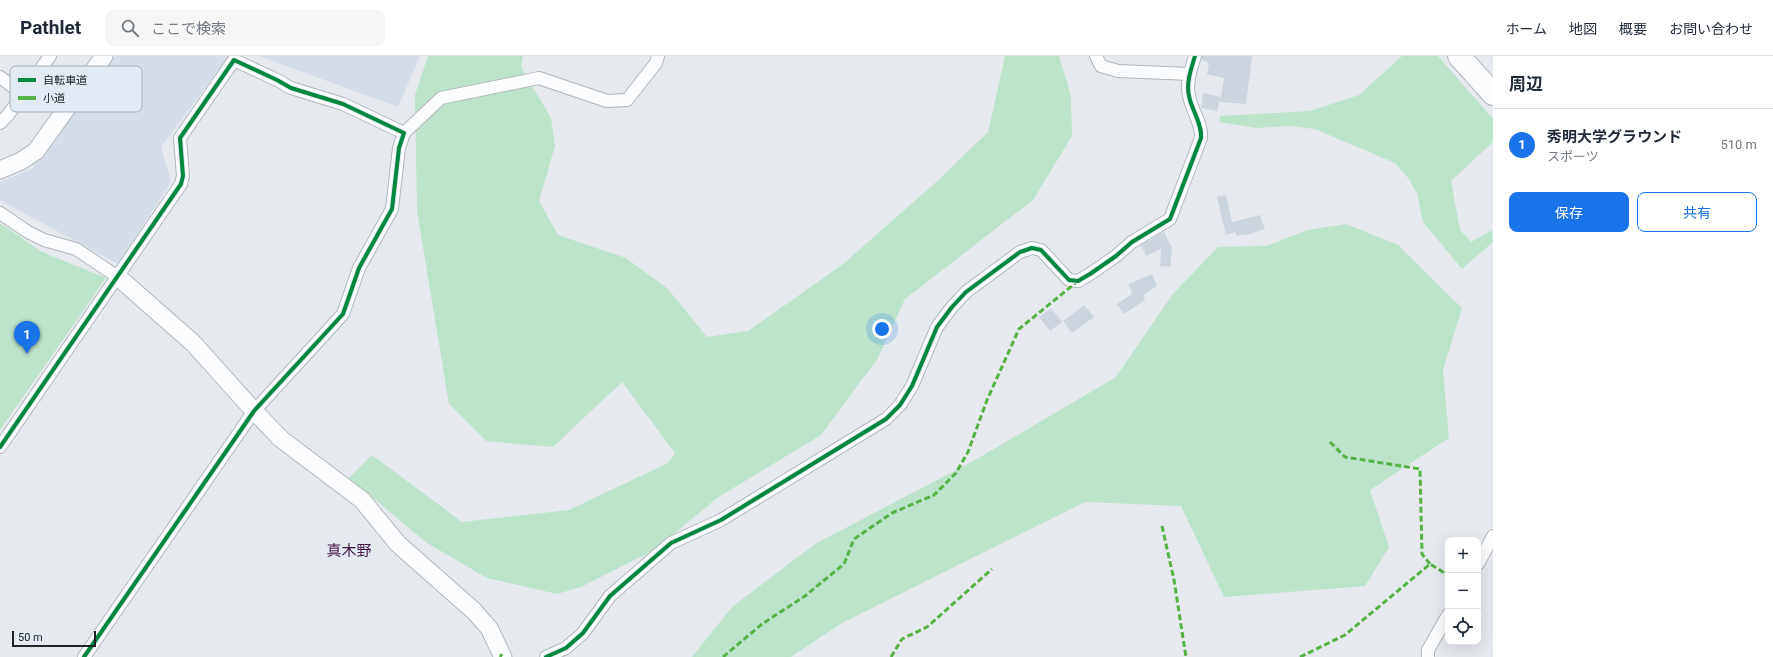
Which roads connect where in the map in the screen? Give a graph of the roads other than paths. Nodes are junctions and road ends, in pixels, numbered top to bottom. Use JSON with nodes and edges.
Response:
{"nodes":[{"id":1,"x":50,"y":56,"type":"edge"},
{"id":2,"x":104,"y":56,"type":"edge"},
{"id":3,"x":658,"y":56,"type":"edge"},
{"id":4,"x":1096,"y":56,"type":"edge"},
{"id":5,"x":1195,"y":56,"type":"edge"},
{"id":6,"x":1459,"y":56,"type":"edge"},
{"id":7,"x":1478,"y":56,"type":"edge"},
{"id":8,"x":43,"y":66,"type":"edge"},
{"id":9,"x":97,"y":66,"type":"edge"},
{"id":10,"x":1493,"y":72,"type":"edge"},
{"id":11,"x":1190,"y":74,"type":"junction"},
{"id":12,"x":0,"y":77,"type":"edge"},
{"id":13,"x":10,"y":84,"type":"edge"},
{"id":14,"x":1493,"y":94,"type":"edge"},
{"id":15,"x":10,"y":110,"type":"edge"},
{"id":16,"x":63,"y":112,"type":"edge"},
{"id":17,"x":0,"y":123,"type":"edge"},
{"id":18,"x":404,"y":133,"type":"junction"},
{"id":19,"x":0,"y":170,"type":"edge"},
{"id":20,"x":0,"y":213,"type":"edge"},
{"id":21,"x":118,"y":277,"type":"junction"},
{"id":22,"x":254,"y":411,"type":"junction"},
{"id":23,"x":0,"y":447,"type":"edge"},
{"id":24,"x":1493,"y":536,"type":"edge"},
{"id":25,"x":1481,"y":558,"type":"edge"},
{"id":26,"x":1445,"y":620,"type":"edge"},
{"id":27,"x":84,"y":657,"type":"edge"},
{"id":28,"x":503,"y":657,"type":"edge"},
{"id":29,"x":546,"y":657,"type":"edge"},
{"id":30,"x":1428,"y":657,"type":"edge"}],
"edges":[{"from":1,"to":8,"type":"street"},
{"from":2,"to":9,"type":"street"},
{"from":3,"to":18,"type":"street"},
{"from":4,"to":11,"type":"street"},
{"from":5,"to":11,"type":"street"},
{"from":6,"to":14,"type":"highway"},
{"from":7,"to":10,"type":"highway"},
{"from":11,"to":29,"type":"street"},
{"from":12,"to":13,"type":"street"},
{"from":15,"to":17,"type":"street"},
{"from":16,"to":19,"type":"street"},
{"from":18,"to":21,"type":"street"},
{"from":18,"to":22,"type":"street"},
{"from":20,"to":21,"type":"street"},
{"from":21,"to":22,"type":"street"},
{"from":21,"to":23,"type":"street"},
{"from":22,"to":27,"type":"street"},
{"from":22,"to":28,"type":"street"},
{"from":24,"to":25,"type":"street"},
{"from":26,"to":30,"type":"street"}]}
